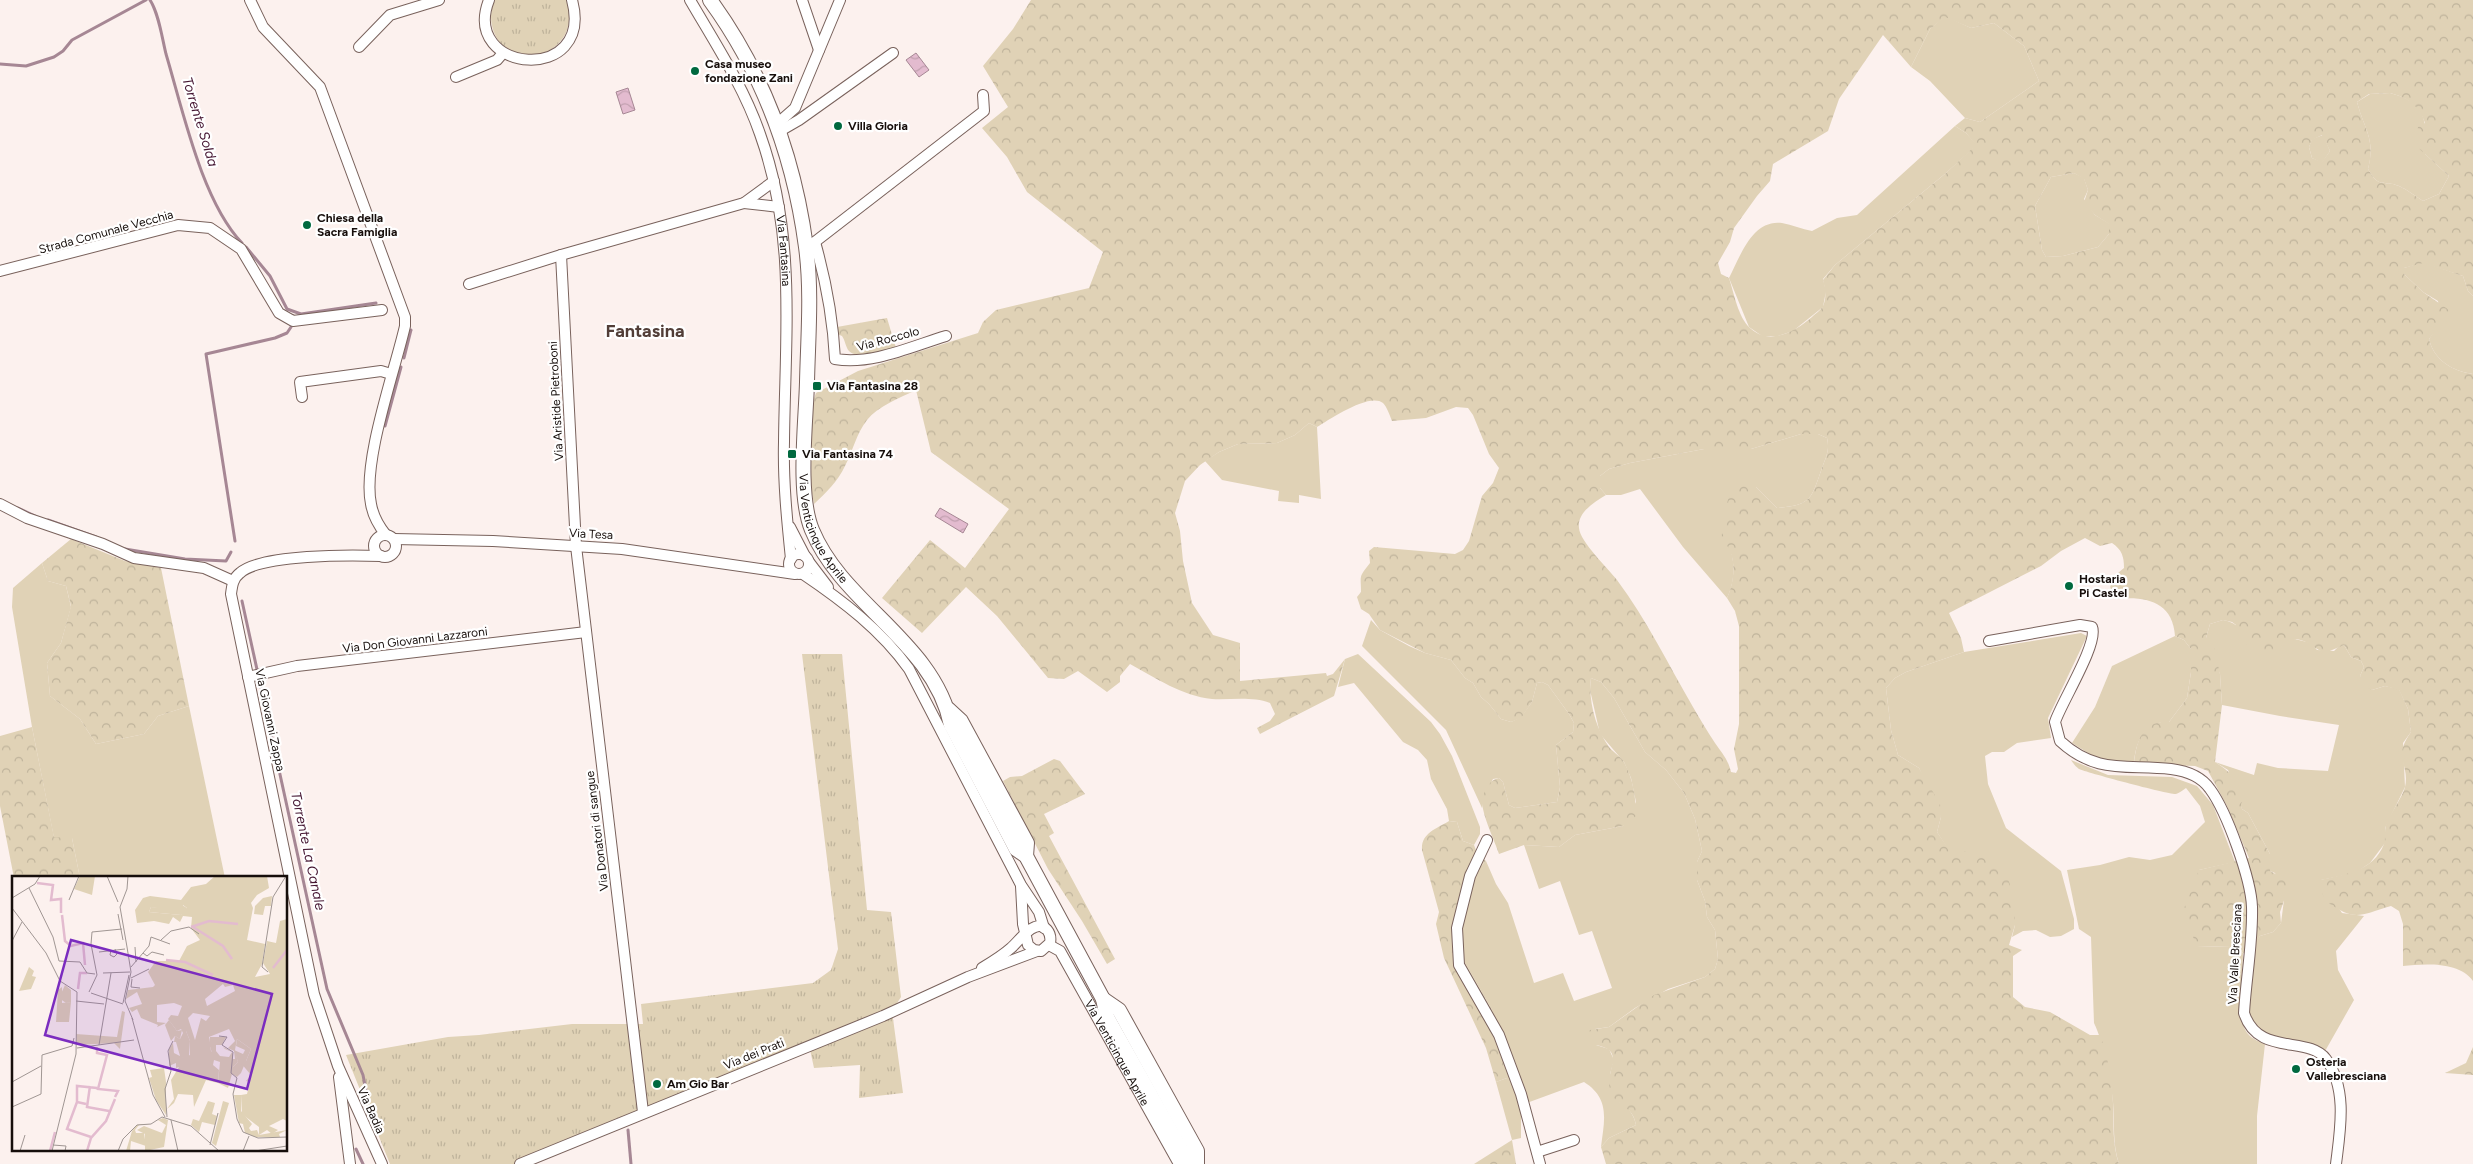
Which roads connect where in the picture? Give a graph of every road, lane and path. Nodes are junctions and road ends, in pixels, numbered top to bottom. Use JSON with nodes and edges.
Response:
{"nodes":[{"id":1,"x":250,"y":0,"type":"edge"},
{"id":2,"x":439,"y":0,"type":"edge"},
{"id":3,"x":489,"y":0,"type":"edge"},
{"id":4,"x":572,"y":0,"type":"edge"},
{"id":5,"x":690,"y":0,"type":"edge"},
{"id":6,"x":710,"y":0,"type":"edge"},
{"id":7,"x":722,"y":0,"type":"edge"},
{"id":8,"x":802,"y":0,"type":"edge"},
{"id":9,"x":840,"y":0,"type":"edge"},
{"id":10,"x":731,"y":28,"type":"junction"},
{"id":11,"x":359,"y":47,"type":"dead end"},
{"id":12,"x":819,"y":50,"type":"junction"},
{"id":13,"x":503,"y":53,"type":"junction"},
{"id":14,"x":893,"y":53,"type":"dead end"},
{"id":15,"x":456,"y":76,"type":"dead end"},
{"id":16,"x":983,"y":95,"type":"dead end"},
{"id":17,"x":779,"y":127,"type":"junction"},
{"id":18,"x":774,"y":181,"type":"junction"},
{"id":19,"x":744,"y":203,"type":"junction"},
{"id":20,"x":779,"y":207,"type":"junction"},
{"id":21,"x":811,"y":245,"type":"junction"},
{"id":22,"x":562,"y":255,"type":"junction"},
{"id":23,"x":0,"y":271,"type":"edge"},
{"id":24,"x":469,"y":284,"type":"dead end"},
{"id":25,"x":382,"y":310,"type":"dead end"},
{"id":26,"x":946,"y":336,"type":"dead end"},
{"id":27,"x":391,"y":374,"type":"junction"},
{"id":28,"x":302,"y":398,"type":"dead end"},
{"id":29,"x":0,"y":504,"type":"edge"},
{"id":30,"x":788,"y":522,"type":"junction"},
{"id":31,"x":377,"y":523,"type":"junction"},
{"id":32,"x":390,"y":537,"type":"junction"},
{"id":33,"x":418,"y":540,"type":"junction"},
{"id":34,"x":374,"y":543,"type":"junction"},
{"id":35,"x":576,"y":546,"type":"junction"},
{"id":36,"x":396,"y":550,"type":"junction"},
{"id":37,"x":360,"y":556,"type":"junction"},
{"id":38,"x":381,"y":556,"type":"junction"},
{"id":39,"x":807,"y":559,"type":"junction"},
{"id":40,"x":790,"y":561,"type":"junction"},
{"id":41,"x":760,"y":568,"type":"junction"},
{"id":42,"x":799,"y":574,"type":"junction"},
{"id":43,"x":233,"y":582,"type":"junction"},
{"id":44,"x":832,"y":594,"type":"junction"},
{"id":45,"x":586,"y":632,"type":"junction"},
{"id":46,"x":1989,"y":641,"type":"dead end"},
{"id":47,"x":249,"y":677,"type":"junction"},
{"id":48,"x":1487,"y":840,"type":"dead end"},
{"id":49,"x":1021,"y":885,"type":"junction"},
{"id":50,"x":1059,"y":919,"type":"junction"},
{"id":51,"x":1045,"y":928,"type":"junction"},
{"id":52,"x":1027,"y":934,"type":"junction"},
{"id":53,"x":1069,"y":936,"type":"junction"},
{"id":54,"x":1049,"y":944,"type":"junction"},
{"id":55,"x":1037,"y":951,"type":"junction"},
{"id":56,"x":968,"y":977,"type":"junction"},
{"id":57,"x":338,"y":1066,"type":"junction"},
{"id":58,"x":643,"y":1112,"type":"junction"},
{"id":59,"x":1574,"y":1140,"type":"dead end"},
{"id":60,"x":1537,"y":1152,"type":"junction"},
{"id":61,"x":350,"y":1164,"type":"edge"},
{"id":62,"x":382,"y":1164,"type":"edge"},
{"id":63,"x":520,"y":1164,"type":"edge"},
{"id":64,"x":1179,"y":1164,"type":"edge"},
{"id":65,"x":1197,"y":1164,"type":"edge"},
{"id":66,"x":1540,"y":1164,"type":"edge"},
{"id":67,"x":2336,"y":1164,"type":"edge"}],
"edges":[{"from":1,"to":27,"type":"street"},
{"from":2,"to":11,"type":"street"},
{"from":3,"to":13,"type":"street"},
{"from":4,"to":13,"type":"street"},
{"from":5,"to":18,"type":"street","name":"Via Fantasina"},
{"from":6,"to":10,"type":"street","name":"Via Fantasina"},
{"from":7,"to":10,"type":"street","name":"Via Fantasina"},
{"from":8,"to":12,"type":"street"},
{"from":9,"to":12,"type":"street"},
{"from":10,"to":17,"type":"street","name":"Via Fantasina"},
{"from":12,"to":17,"type":"street"},
{"from":13,"to":15,"type":"street"},
{"from":14,"to":17,"type":"street"},
{"from":16,"to":21,"type":"street"},
{"from":17,"to":21,"type":"street","name":"Via Fantasina"},
{"from":18,"to":19,"type":"street"},
{"from":18,"to":20,"type":"street","name":"Via Fantasina"},
{"from":19,"to":20,"type":"street"},
{"from":19,"to":22,"type":"street"},
{"from":20,"to":30,"type":"street","name":"Via Fantasina"},
{"from":21,"to":26,"type":"street","name":"Via Roccolo"},
{"from":21,"to":50,"type":"street","name":"Via Venticinque Aprile"},
{"from":22,"to":24,"type":"street"},
{"from":22,"to":35,"type":"street","name":"Via Aristide Pietroboni"},
{"from":23,"to":25,"type":"street","name":"Strada Comunale Vecchia"},
{"from":27,"to":28,"type":"street"},
{"from":27,"to":31,"type":"street"},
{"from":29,"to":43,"type":"street"},
{"from":30,"to":39,"type":"street","name":"Via Fantasina"},
{"from":30,"to":40,"type":"street","name":"Via Fantasina"},
{"from":31,"to":32,"type":"street"},
{"from":31,"to":34,"type":"street"},
{"from":32,"to":33,"type":"street","name":"Via Tesa"},
{"from":32,"to":34,"type":"street"},
{"from":32,"to":36,"type":"street"},
{"from":33,"to":35,"type":"street","name":"Via Tesa"},
{"from":33,"to":36,"type":"street","name":"Via Tesa"},
{"from":34,"to":37,"type":"street"},
{"from":34,"to":38,"type":"street"},
{"from":35,"to":41,"type":"street","name":"Via Tesa"},
{"from":35,"to":45,"type":"street","name":"Via Donatori di sangue"},
{"from":36,"to":38,"type":"street"},
{"from":37,"to":38,"type":"street"},
{"from":37,"to":43,"type":"street"},
{"from":39,"to":40,"type":"street"},
{"from":39,"to":42,"type":"street"},
{"from":39,"to":44,"type":"street","name":"Via Venticinque Aprile"},
{"from":40,"to":41,"type":"street","name":"Via Tesa"},
{"from":40,"to":42,"type":"street"},
{"from":41,"to":42,"type":"street","name":"Via Tesa"},
{"from":42,"to":44,"type":"street","name":"Via Venticinque Aprile"},
{"from":43,"to":47,"type":"street","name":"Via Giovanni Zappa"},
{"from":44,"to":49,"type":"street","name":"Via Venticinque Aprile"},
{"from":45,"to":47,"type":"street","name":"Via Don Giovanni Lazzaroni"},
{"from":45,"to":58,"type":"street","name":"Via Donatori di sangue"},
{"from":46,"to":67,"type":"street","name":"Via Valle Bresciana"},
{"from":47,"to":57,"type":"street","name":"Via Giovanni Zappa"},
{"from":48,"to":60,"type":"street"},
{"from":49,"to":51,"type":"street","name":"Via Venticinque Aprile"},
{"from":49,"to":52,"type":"street","name":"Via Venticinque Aprile"},
{"from":50,"to":51,"type":"street","name":"Via dei Prati"},
{"from":50,"to":53,"type":"street","name":"Via Venticinque Aprile"},
{"from":51,"to":52,"type":"street","name":"Via dei Prati"},
{"from":51,"to":54,"type":"street"},
{"from":52,"to":55,"type":"street"},
{"from":52,"to":56,"type":"street","name":"Via dei Prati"},
{"from":53,"to":54,"type":"street","name":"Via dei Prati"},
{"from":53,"to":65,"type":"street","name":"Via Venticinque Aprile"},
{"from":54,"to":55,"type":"street","name":"Via dei Prati"},
{"from":54,"to":64,"type":"street","name":"Via Venticinque Aprile"},
{"from":55,"to":56,"type":"street","name":"Via dei Prati"},
{"from":56,"to":58,"type":"street","name":"Via dei Prati"},
{"from":57,"to":61,"type":"street"},
{"from":57,"to":62,"type":"street","name":"Via Badia"},
{"from":58,"to":63,"type":"street","name":"Via dei Prati"},
{"from":59,"to":60,"type":"street"},
{"from":60,"to":66,"type":"street"}]}
